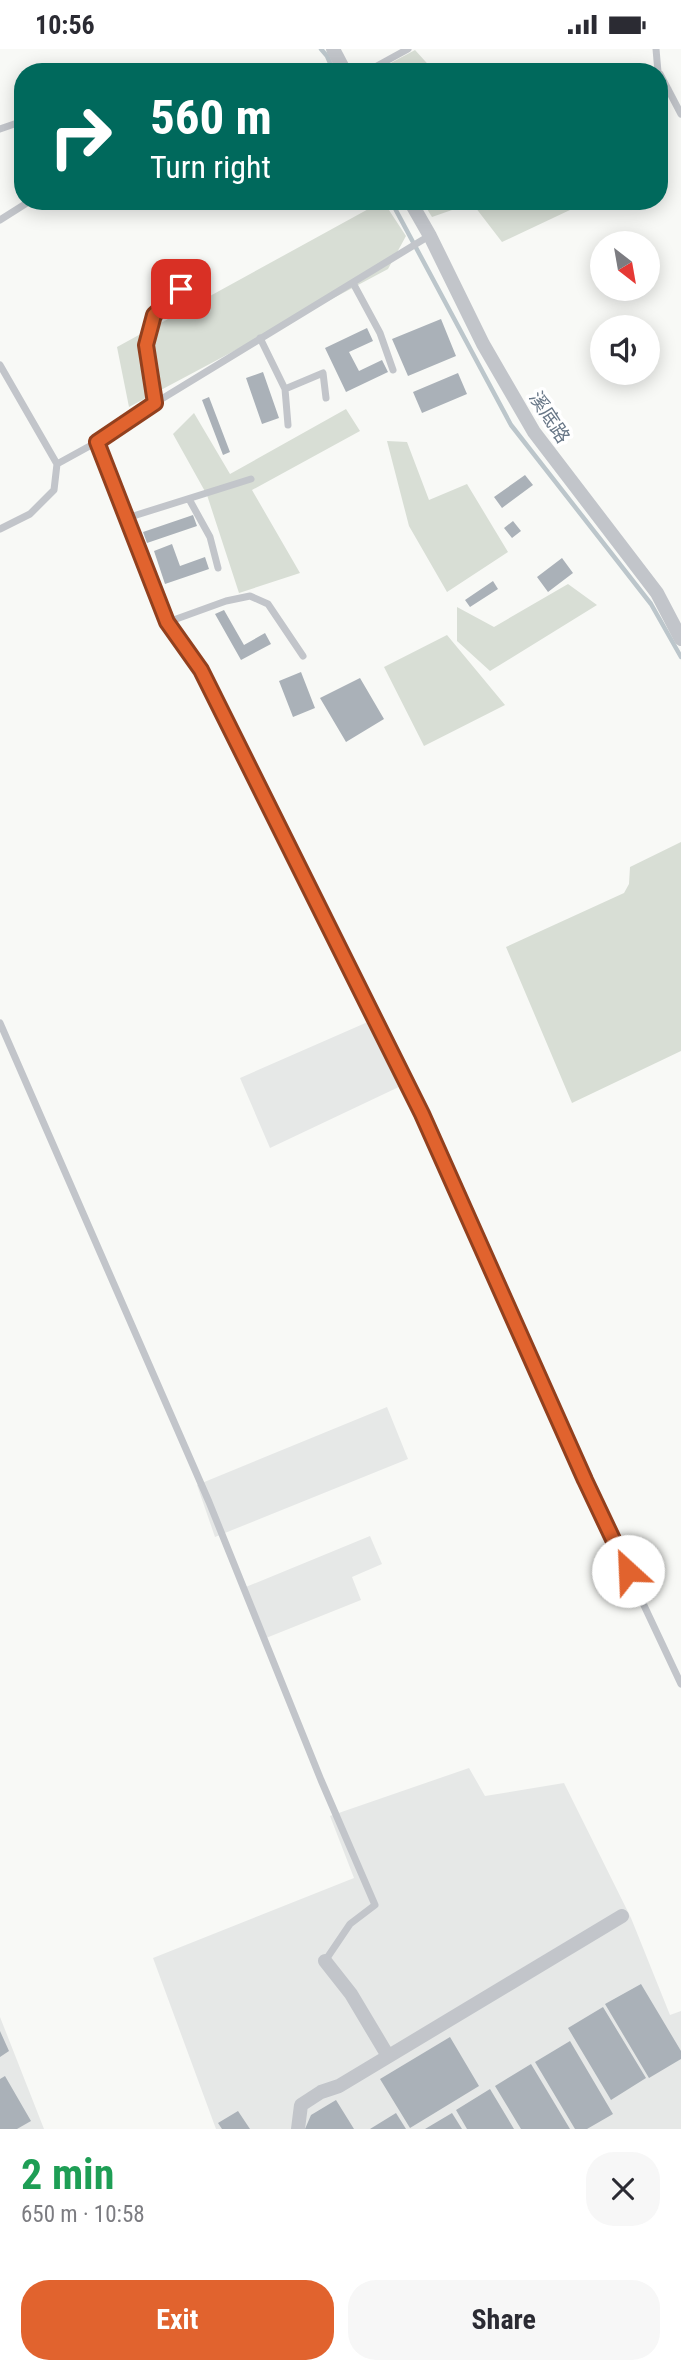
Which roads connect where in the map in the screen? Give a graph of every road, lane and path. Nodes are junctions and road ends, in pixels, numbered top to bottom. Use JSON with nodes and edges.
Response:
{"nodes":[{"id":1,"x":408,"y":49,"type":"edge"},
{"id":2,"x":382,"y":63,"type":"edge"},
{"id":3,"x":668,"y":89,"type":"edge"},
{"id":4,"x":681,"y":114,"type":"edge"},
{"id":5,"x":16,"y":210,"type":"edge"},
{"id":6,"x":415,"y":210,"type":"edge"},
{"id":7,"x":0,"y":220,"type":"edge"},
{"id":8,"x":430,"y":236,"type":"junction"},
{"id":9,"x":195,"y":276,"type":"dead end"},
{"id":10,"x":353,"y":282,"type":"junction"},
{"id":11,"x":260,"y":338,"type":"junction"},
{"id":12,"x":0,"y":365,"type":"edge"},
{"id":13,"x":393,"y":370,"type":"dead end"},
{"id":14,"x":285,"y":389,"type":"junction"},
{"id":15,"x":326,"y":398,"type":"dead end"},
{"id":16,"x":155,"y":403,"type":"junction"},
{"id":17,"x":288,"y":425,"type":"dead end"},
{"id":18,"x":97,"y":442,"type":"junction"},
{"id":19,"x":57,"y":464,"type":"junction"},
{"id":20,"x":251,"y":479,"type":"dead end"},
{"id":21,"x":189,"y":499,"type":"junction"},
{"id":22,"x":127,"y":518,"type":"junction"},
{"id":23,"x":0,"y":529,"type":"edge"},
{"id":24,"x":218,"y":568,"type":"dead end"},
{"id":25,"x":167,"y":622,"type":"junction"},
{"id":26,"x":681,"y":639,"type":"edge"},
{"id":27,"x":303,"y":656,"type":"dead end"},
{"id":28,"x":0,"y":1023,"type":"edge"},
{"id":29,"x":681,"y":1684,"type":"edge"},
{"id":30,"x":622,"y":1916,"type":"dead end"},
{"id":31,"x":325,"y":1961,"type":"joint"},
{"id":32,"x":388,"y":2056,"type":"junction"},
{"id":33,"x":298,"y":2129,"type":"edge"}],
"edges":[{"from":1,"to":2,"type":"lane"},
{"from":3,"to":4,"type":"lane"},
{"from":5,"to":7,"type":"lane"},
{"from":6,"to":8,"type":"street","name":"溪底路"},
{"from":8,"to":10,"type":"lane"},
{"from":8,"to":26,"type":"street","name":"溪底路"},
{"from":9,"to":16,"type":"lane"},
{"from":10,"to":11,"type":"lane"},
{"from":10,"to":13,"type":"lane"},
{"from":11,"to":14,"type":"lane"},
{"from":11,"to":16,"type":"lane"},
{"from":12,"to":19,"type":"lane"},
{"from":14,"to":15,"type":"lane"},
{"from":14,"to":17,"type":"lane"},
{"from":16,"to":18,"type":"lane"},
{"from":18,"to":19,"type":"lane"},
{"from":18,"to":22,"type":"lane"},
{"from":19,"to":23,"type":"lane"},
{"from":20,"to":21,"type":"lane"},
{"from":21,"to":22,"type":"lane"},
{"from":21,"to":24,"type":"lane"},
{"from":22,"to":25,"type":"lane"},
{"from":25,"to":27,"type":"lane"},
{"from":25,"to":29,"type":"lane"},
{"from":28,"to":31,"type":"lane"},
{"from":30,"to":32,"type":"street"},
{"from":31,"to":32,"type":"street"},
{"from":32,"to":33,"type":"street"}]}
